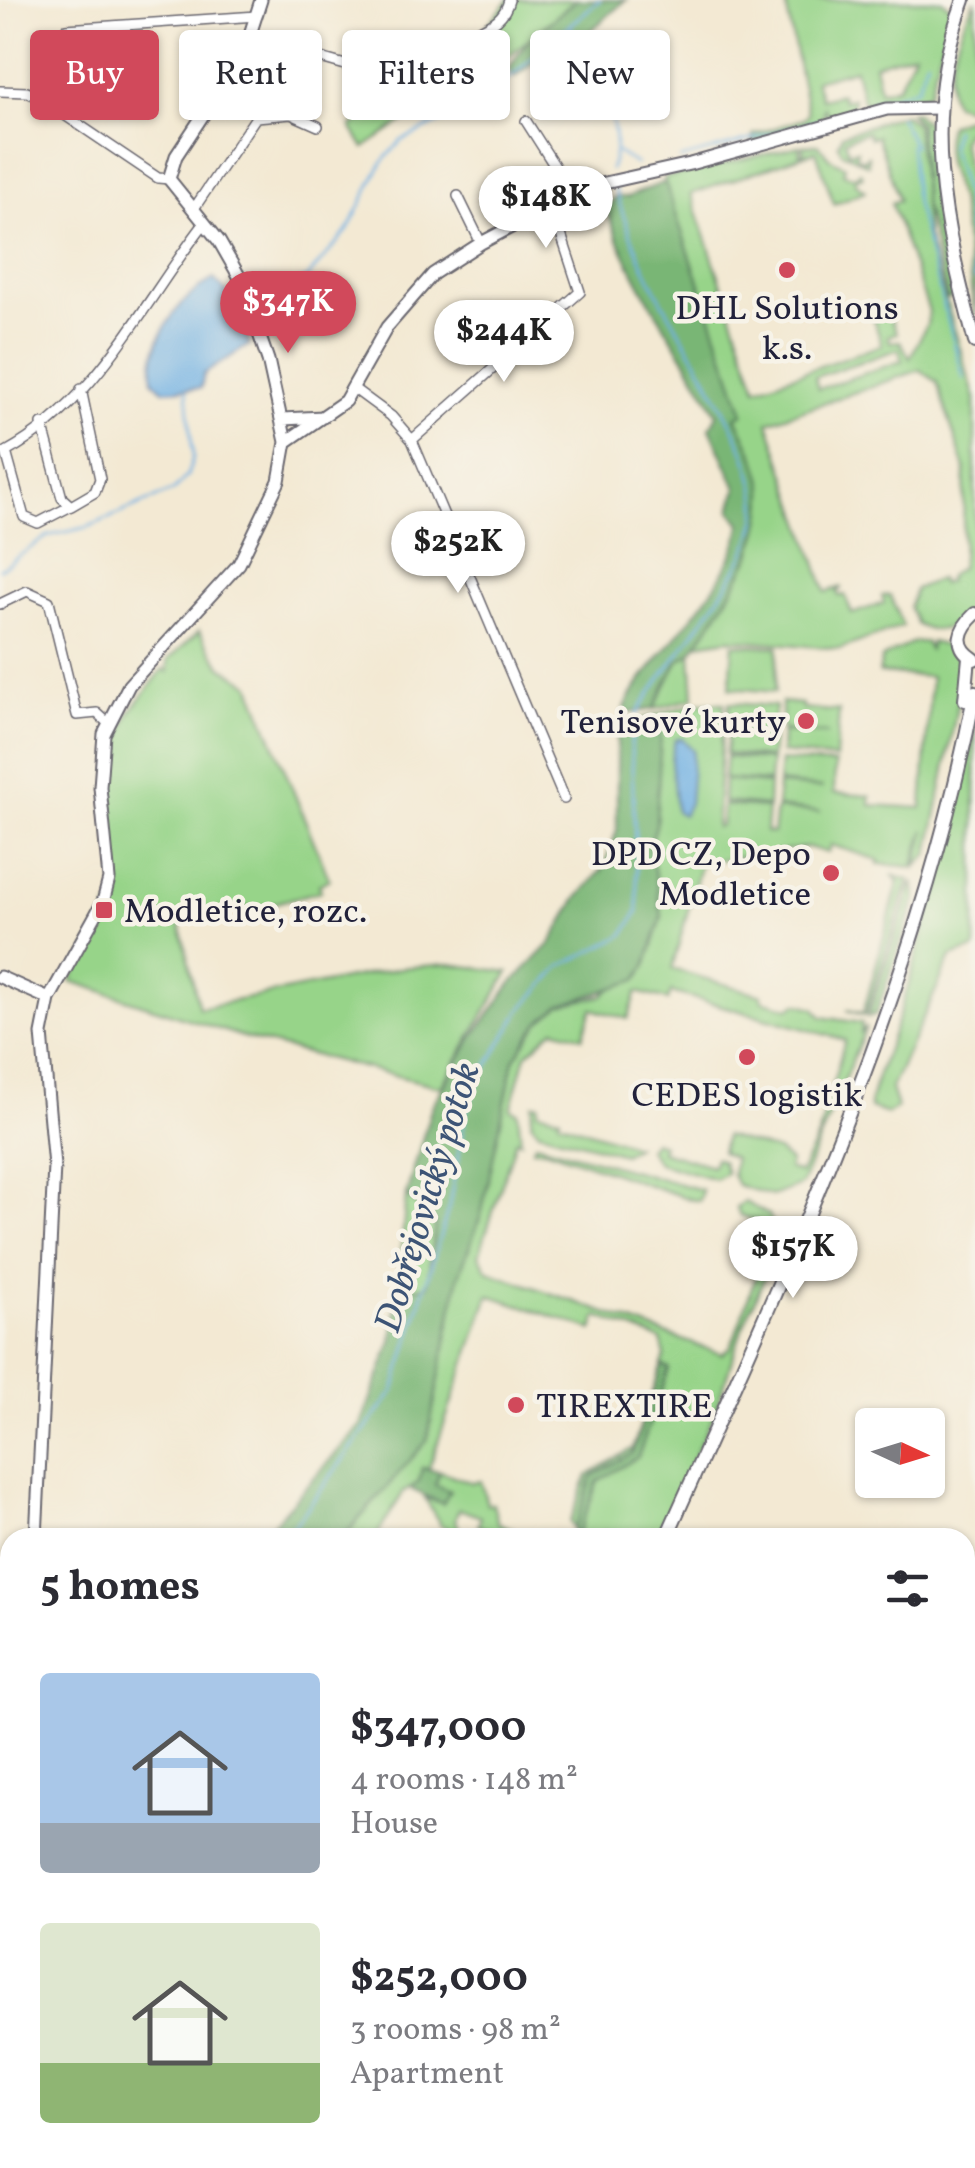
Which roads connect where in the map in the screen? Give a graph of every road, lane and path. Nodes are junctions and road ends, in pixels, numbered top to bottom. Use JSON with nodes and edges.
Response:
{"nodes":[{"id":1,"x":261,"y":0,"type":"edge"},
{"id":2,"x":509,"y":0,"type":"edge"},
{"id":3,"x":962,"y":6,"type":"edge"},
{"id":4,"x":256,"y":16,"type":"junction"},
{"id":5,"x":66,"y":30,"type":"edge"},
{"id":6,"x":252,"y":30,"type":"edge"},
{"id":7,"x":483,"y":30,"type":"edge"},
{"id":8,"x":0,"y":91,"type":"edge"},
{"id":9,"x":30,"y":93,"type":"edge"},
{"id":10,"x":939,"y":108,"type":"junction"},
{"id":11,"x":72,"y":120,"type":"edge"},
{"id":12,"x":199,"y":120,"type":"edge"},
{"id":13,"x":526,"y":121,"type":"dead end"},
{"id":14,"x":318,"y":126,"type":"dead end"},
{"id":15,"x":169,"y":179,"type":"junction"},
{"id":16,"x":573,"y":195,"type":"junction"},
{"id":17,"x":458,"y":196,"type":"dead end"},
{"id":18,"x":552,"y":207,"type":"junction"},
{"id":19,"x":193,"y":210,"type":"junction"},
{"id":20,"x":204,"y":224,"type":"junction"},
{"id":21,"x":481,"y":243,"type":"junction"},
{"id":22,"x":975,"y":342,"type":"edge"},
{"id":23,"x":353,"y":388,"type":"junction"},
{"id":24,"x":81,"y":389,"type":"junction"},
{"id":25,"x":324,"y":418,"type":"junction"},
{"id":26,"x":283,"y":419,"type":"junction"},
{"id":27,"x":42,"y":424,"type":"junction"},
{"id":28,"x":412,"y":440,"type":"junction"},
{"id":29,"x":286,"y":442,"type":"junction"},
{"id":30,"x":71,"y":506,"type":"junction"},
{"id":31,"x":0,"y":604,"type":"edge"},
{"id":32,"x":974,"y":616,"type":"edge"},
{"id":33,"x":972,"y":658,"type":"edge"},
{"id":34,"x":975,"y":692,"type":"edge"},
{"id":35,"x":108,"y":723,"type":"junction"},
{"id":36,"x":959,"y":758,"type":"junction"},
{"id":37,"x":564,"y":799,"type":"dead end"},
{"id":38,"x":0,"y":977,"type":"edge"},
{"id":39,"x":49,"y":999,"type":"junction"},
{"id":40,"x":36,"y":1528,"type":"edge"},
{"id":41,"x":670,"y":1528,"type":"edge"}],
"edges":[{"from":1,"to":4,"type":"street"},
{"from":2,"to":7,"type":"street"},
{"from":3,"to":10,"type":"main road"},
{"from":4,"to":5,"type":"street"},
{"from":4,"to":6,"type":"street"},
{"from":8,"to":9,"type":"street"},
{"from":10,"to":16,"type":"street"},
{"from":10,"to":22,"type":"main road"},
{"from":11,"to":15,"type":"street"},
{"from":12,"to":15,"type":"street"},
{"from":13,"to":16,"type":"street"},
{"from":14,"to":19,"type":"street"},
{"from":15,"to":19,"type":"street"},
{"from":16,"to":18,"type":"street"},
{"from":17,"to":21,"type":"street"},
{"from":18,"to":21,"type":"street"},
{"from":18,"to":28,"type":"street"},
{"from":19,"to":20,"type":"street"},
{"from":20,"to":24,"type":"street"},
{"from":20,"to":26,"type":"street"},
{"from":21,"to":23,"type":"street"},
{"from":23,"to":25,"type":"street"},
{"from":23,"to":28,"type":"street"},
{"from":24,"to":27,"type":"street"},
{"from":24,"to":30,"type":"street"},
{"from":25,"to":26,"type":"street"},
{"from":25,"to":29,"type":"street"},
{"from":26,"to":29,"type":"street"},
{"from":27,"to":30,"type":"street"},
{"from":27,"to":30,"type":"street"},
{"from":28,"to":37,"type":"street"},
{"from":29,"to":35,"type":"street"},
{"from":31,"to":35,"type":"street"},
{"from":32,"to":33,"type":"main road"},
{"from":33,"to":36,"type":"main road"},
{"from":34,"to":36,"type":"main road"},
{"from":35,"to":39,"type":"street"},
{"from":36,"to":41,"type":"main road"},
{"from":38,"to":39,"type":"street"},
{"from":39,"to":40,"type":"street"}]}
